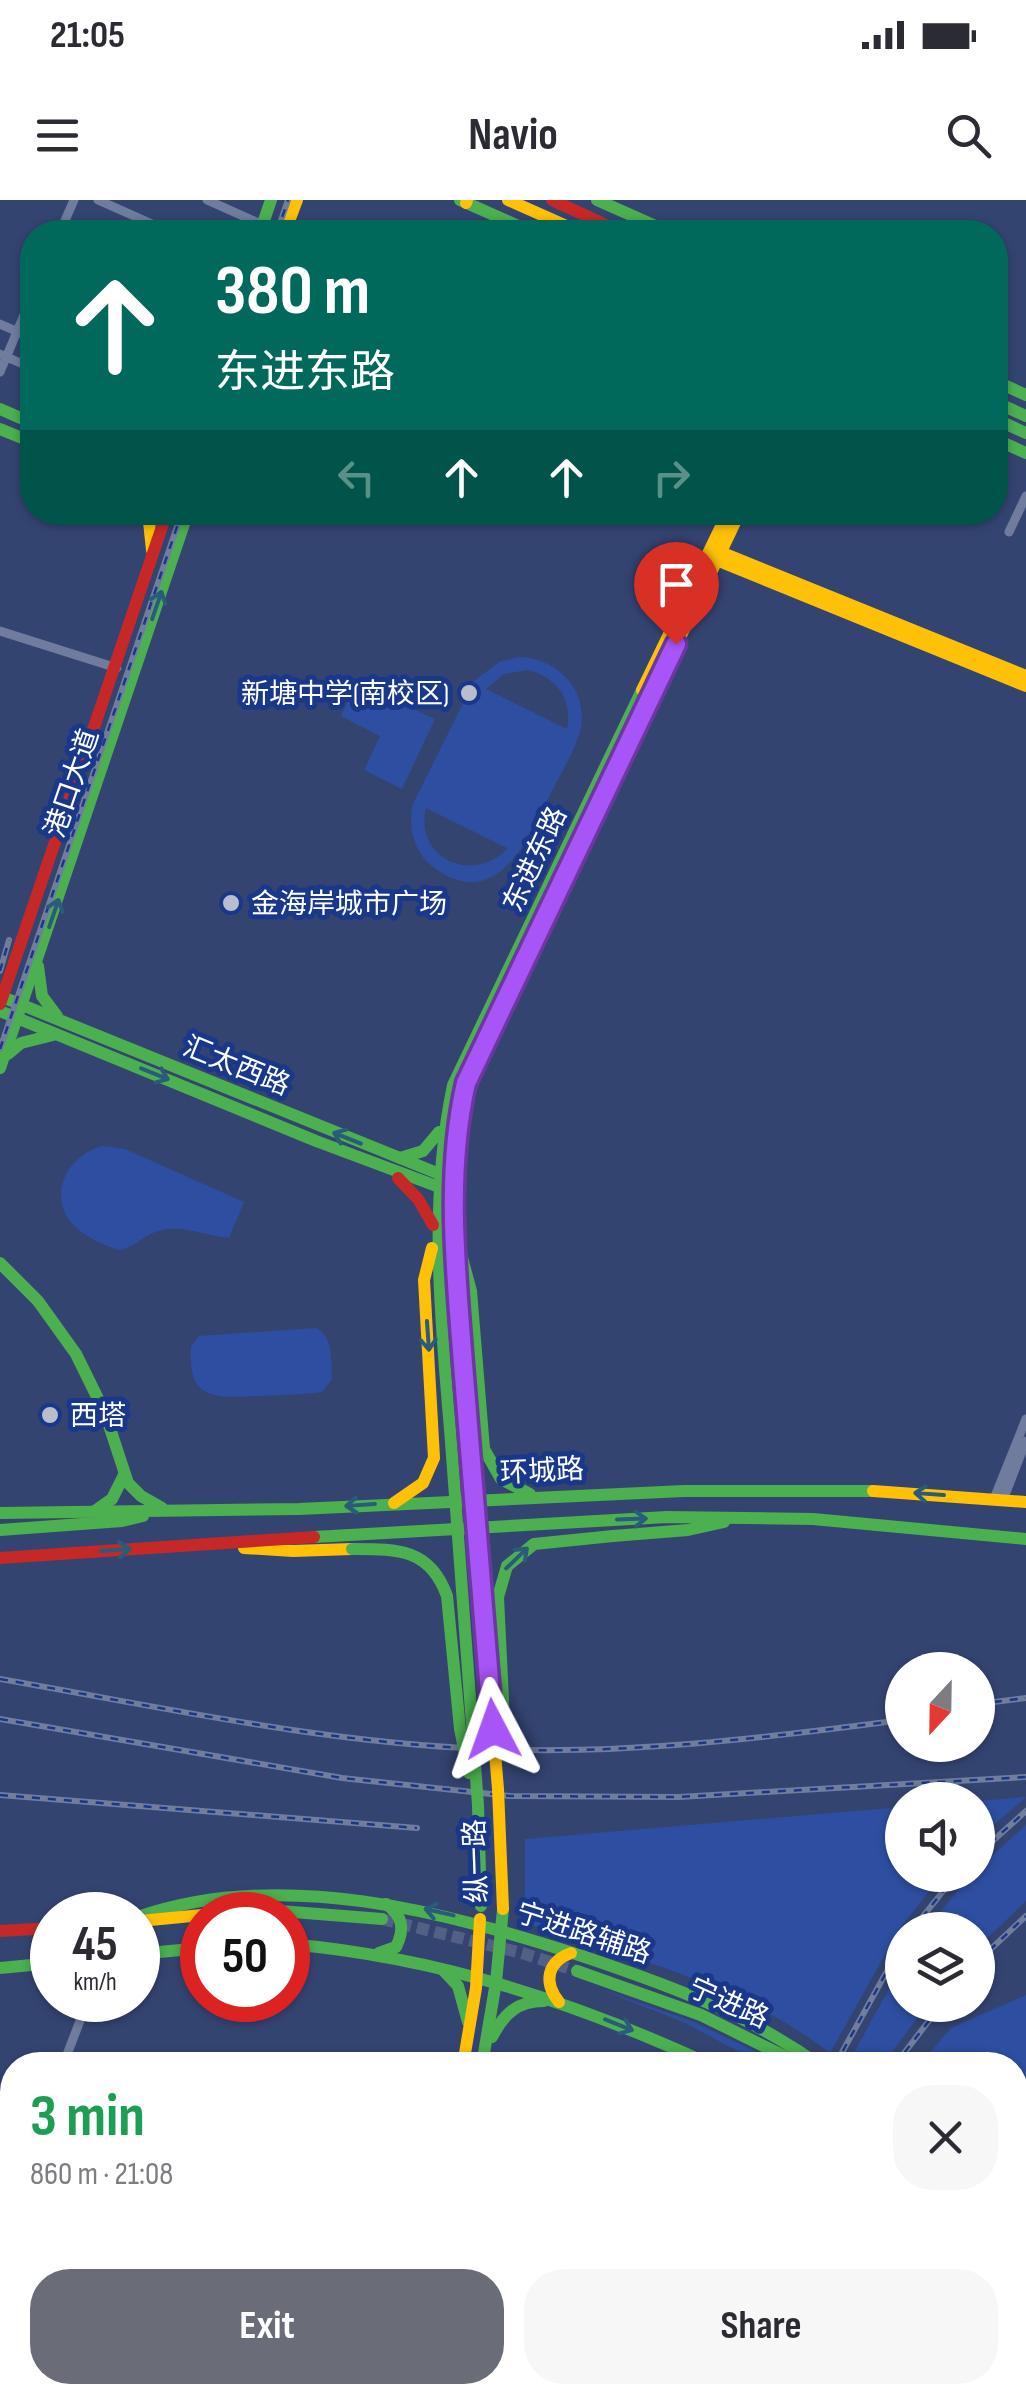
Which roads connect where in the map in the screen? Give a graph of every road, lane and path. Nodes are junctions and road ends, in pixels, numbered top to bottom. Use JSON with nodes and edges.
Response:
{"nodes":[{"id":1,"x":98,"y":200,"type":"edge"},
{"id":2,"x":207,"y":200,"type":"edge"},
{"id":3,"x":508,"y":200,"type":"edge"},
{"id":4,"x":552,"y":200,"type":"edge"},
{"id":5,"x":597,"y":200,"type":"edge"},
{"id":6,"x":465,"y":201,"type":"edge"},
{"id":7,"x":143,"y":220,"type":"edge"},
{"id":8,"x":245,"y":220,"type":"edge"},
{"id":9,"x":506,"y":220,"type":"edge"},
{"id":10,"x":553,"y":220,"type":"edge"},
{"id":11,"x":596,"y":220,"type":"edge"},
{"id":12,"x":642,"y":220,"type":"edge"},
{"id":13,"x":0,"y":324,"type":"edge"},
{"id":14,"x":20,"y":326,"type":"edge"},
{"id":15,"x":18,"y":331,"type":"junction"},
{"id":16,"x":3,"y":355,"type":"edge"},
{"id":17,"x":0,"y":372,"type":"edge"},
{"id":18,"x":1026,"y":496,"type":"edge"},
{"id":19,"x":149,"y":525,"type":"edge"},
{"id":20,"x":163,"y":525,"type":"edge"},
{"id":21,"x":184,"y":525,"type":"edge"},
{"id":22,"x":723,"y":525,"type":"edge"},
{"id":23,"x":732,"y":525,"type":"edge"},
{"id":24,"x":1009,"y":532,"type":"dead end"},
{"id":25,"x":713,"y":554,"type":"junction"},
{"id":26,"x":152,"y":560,"type":"junction"},
{"id":27,"x":0,"y":631,"type":"edge"},
{"id":28,"x":117,"y":668,"type":"junction"},
{"id":29,"x":1026,"y":676,"type":"edge"},
{"id":30,"x":1026,"y":686,"type":"edge"},
{"id":31,"x":17,"y":959,"type":"junction"},
{"id":32,"x":38,"y":959,"type":"junction"},
{"id":33,"x":0,"y":980,"type":"edge"},
{"id":34,"x":1,"y":1002,"type":"edge"},
{"id":35,"x":20,"y":1012,"type":"junction"},
{"id":36,"x":64,"y":1029,"type":"junction"},
{"id":37,"x":2,"y":1064,"type":"edge"},
{"id":38,"x":443,"y":1125,"type":"junction"},
{"id":39,"x":393,"y":1164,"type":"junction"},
{"id":40,"x":437,"y":1181,"type":"junction"},
{"id":41,"x":455,"y":1186,"type":"junction"},
{"id":42,"x":434,"y":1234,"type":"junction"},
{"id":43,"x":455,"y":1235,"type":"junction"},
{"id":44,"x":0,"y":1264,"type":"edge"},
{"id":45,"x":1026,"y":1419,"type":"edge"},
{"id":46,"x":482,"y":1434,"type":"junction"},
{"id":47,"x":435,"y":1438,"type":"junction"},
{"id":48,"x":1026,"y":1441,"type":"edge"},
{"id":49,"x":124,"y":1476,"type":"junction"},
{"id":50,"x":571,"y":1493,"type":"junction"},
{"id":51,"x":537,"y":1496,"type":"junction"},
{"id":52,"x":998,"y":1499,"type":"junction"},
{"id":53,"x":447,"y":1500,"type":"junction"},
{"id":54,"x":1026,"y":1502,"type":"edge"},
{"id":55,"x":394,"y":1503,"type":"junction"},
{"id":56,"x":94,"y":1511,"type":"junction"},
{"id":57,"x":167,"y":1511,"type":"junction"},
{"id":58,"x":0,"y":1513,"type":"edge"},
{"id":59,"x":748,"y":1517,"type":"junction"},
{"id":60,"x":575,"y":1521,"type":"junction"},
{"id":61,"x":450,"y":1528,"type":"junction"},
{"id":62,"x":0,"y":1530,"type":"edge"},
{"id":63,"x":1026,"y":1539,"type":"edge"},
{"id":64,"x":212,"y":1544,"type":"junction"},
{"id":65,"x":0,"y":1558,"type":"edge"},
{"id":66,"x":498,"y":1789,"type":"junction"},
{"id":67,"x":478,"y":1805,"type":"junction"},
{"id":68,"x":383,"y":1902,"type":"junction"},
{"id":69,"x":160,"y":1910,"type":"edge"},
{"id":70,"x":310,"y":1913,"type":"edge"},
{"id":71,"x":382,"y":1919,"type":"tunnel mouth"},
{"id":72,"x":480,"y":1924,"type":"junction"},
{"id":73,"x":30,"y":1929,"type":"edge"},
{"id":74,"x":0,"y":1931,"type":"edge"},
{"id":75,"x":501,"y":1931,"type":"junction"},
{"id":76,"x":310,"y":1946,"type":"edge"},
{"id":77,"x":376,"y":1954,"type":"junction"},
{"id":78,"x":578,"y":1954,"type":"junction"},
{"id":79,"x":430,"y":1963,"type":"junction"},
{"id":80,"x":30,"y":1965,"type":"edge"},
{"id":81,"x":0,"y":1968,"type":"edge"},
{"id":82,"x":577,"y":1971,"type":"tunnel mouth"},
{"id":83,"x":477,"y":1976,"type":"junction"},
{"id":84,"x":496,"y":1982,"type":"junction"},
{"id":85,"x":560,"y":2003,"type":"junction"},
{"id":86,"x":80,"y":2022,"type":"edge"},
{"id":87,"x":468,"y":2045,"type":"junction"},
{"id":88,"x":486,"y":2048,"type":"junction"},
{"id":89,"x":68,"y":2052,"type":"edge"},
{"id":90,"x":467,"y":2052,"type":"edge"},
{"id":91,"x":485,"y":2052,"type":"edge"},
{"id":92,"x":679,"y":2052,"type":"edge"},
{"id":93,"x":776,"y":2052,"type":"edge"},
{"id":94,"x":801,"y":2052,"type":"edge"}],
"edges":[{"from":1,"to":7,"type":"street"},
{"from":2,"to":8,"type":"street"},
{"from":3,"to":10,"type":"main road"},
{"from":4,"to":11,"type":"main road"},
{"from":5,"to":12,"type":"main road"},
{"from":6,"to":9,"type":"main road"},
{"from":13,"to":15,"type":"street"},
{"from":14,"to":15,"type":"street"},
{"from":15,"to":16,"type":"street"},
{"from":16,"to":17,"type":"street"},
{"from":18,"to":24,"type":"street"},
{"from":19,"to":26,"type":"main road"},
{"from":20,"to":26,"type":"main road","name":"港口大道"},
{"from":32,"to":21,"type":"main road","name":"港口大道","one_way":true},
{"from":22,"to":25,"type":"main road","name":"东进东路"},
{"from":23,"to":25,"type":"main road","name":"东进东路"},
{"from":25,"to":29,"type":"main road"},
{"from":25,"to":30,"type":"main road"},
{"from":25,"to":38,"type":"main road","name":"东进东路"},
{"from":25,"to":41,"type":"main road","name":"东进东路"},
{"from":26,"to":28,"type":"main road","name":"港口大道"},
{"from":27,"to":28,"type":"street"},
{"from":28,"to":31,"type":"main road","name":"港口大道"},
{"from":31,"to":33,"type":"main road"},
{"from":31,"to":34,"type":"main road","name":"港口大道"},
{"from":32,"to":35,"type":"main road","name":"港口大道"},
{"from":32,"to":36,"type":"main road"},
{"from":34,"to":35,"type":"main road","name":"汇太西路"},
{"from":35,"to":36,"type":"main road","name":"汇太西路"},
{"from":35,"to":37,"type":"main road","name":"港口大道"},
{"from":36,"to":37,"type":"main road"},
{"from":36,"to":39,"type":"main road","name":"汇太西路"},
{"from":38,"to":39,"type":"main road"},
{"from":38,"to":40,"type":"main road","name":"东进东路"},
{"from":39,"to":40,"type":"main road","name":"汇太西路"},
{"from":39,"to":42,"type":"main road"},
{"from":40,"to":41,"type":"main road","name":"汇太西路"},
{"from":40,"to":42,"type":"main road","name":"东进东路"},
{"from":41,"to":43,"type":"main road","name":"东进东路"},
{"from":42,"to":47,"type":"main road","one_way":true},
{"from":42,"to":67,"type":"main road","name":"纵一路","bridge":true},
{"from":43,"to":46,"type":"main road"},
{"from":43,"to":66,"type":"main road","name":"纵一路","bridge":true},
{"from":44,"to":49,"type":"main road"},
{"from":45,"to":52,"type":"street"},
{"from":46,"to":47,"type":"main road"},
{"from":46,"to":51,"type":"main road"},
{"from":47,"to":55,"type":"main road"},
{"from":48,"to":52,"type":"street"},
{"from":49,"to":56,"type":"main road"},
{"from":49,"to":57,"type":"main road"},
{"from":50,"to":51,"type":"main road","name":"环城路"},
{"from":52,"to":50,"type":"main road","name":"环城路","one_way":true},
{"from":50,"to":60,"type":"main road"},
{"from":51,"to":53,"type":"main road","name":"环城路"},
{"from":52,"to":54,"type":"main road","name":"环城路"},
{"from":53,"to":55,"type":"main road","name":"环城路"},
{"from":53,"to":61,"type":"main road"},
{"from":55,"to":57,"type":"main road","name":"环城路","one_way":true},
{"from":56,"to":57,"type":"main road","name":"环城路"},
{"from":56,"to":58,"type":"main road","name":"环城路"},
{"from":57,"to":62,"type":"main road"},
{"from":60,"to":59,"type":"main road","name":"环城路","one_way":true},
{"from":59,"to":63,"type":"main road"},
{"from":66,"to":59,"type":"main road","one_way":true,"bridge":true},
{"from":60,"to":61,"type":"main road","name":"环城路"},
{"from":61,"to":64,"type":"main road","name":"环城路"},
{"from":65,"to":64,"type":"main road","name":"环城路","one_way":true},
{"from":64,"to":67,"type":"main road","bridge":true},
{"from":66,"to":75,"type":"main road","name":"纵一路","bridge":true},
{"from":67,"to":72,"type":"main road","name":"纵一路","bridge":true},
{"from":68,"to":69,"type":"main road","name":"宁进路辅路"},
{"from":72,"to":68,"type":"main road","name":"宁进路辅路","one_way":true},
{"from":68,"to":77,"type":"main road"},
{"from":70,"to":71,"type":"main road"},
{"from":72,"to":75,"type":"main road","name":"宁进路辅路"},
{"from":72,"to":83,"type":"main road","name":"纵一路"},
{"from":73,"to":74,"type":"main road"},
{"from":75,"to":78,"type":"main road","name":"宁进路辅路"},
{"from":75,"to":84,"type":"main road","name":"纵一路"},
{"from":76,"to":77,"type":"main road"},
{"from":77,"to":79,"type":"main road"},
{"from":78,"to":85,"type":"main road"},
{"from":78,"to":94,"type":"main road","name":"宁进路辅路"},
{"from":79,"to":83,"type":"main road"},
{"from":79,"to":87,"type":"main road"},
{"from":80,"to":81,"type":"main road"},
{"from":82,"to":93,"type":"main road","name":"宁进路"},
{"from":83,"to":84,"type":"main road"},
{"from":83,"to":87,"type":"main road","name":"纵一路"},
{"from":84,"to":85,"type":"main road"},
{"from":84,"to":88,"type":"main road","name":"纵一路"},
{"from":85,"to":88,"type":"main road"},
{"from":85,"to":92,"type":"main road","one_way":true},
{"from":86,"to":89,"type":"street"},
{"from":87,"to":90,"type":"main road","name":"纵一路"},
{"from":88,"to":91,"type":"main road","name":"纵一路"}]}
